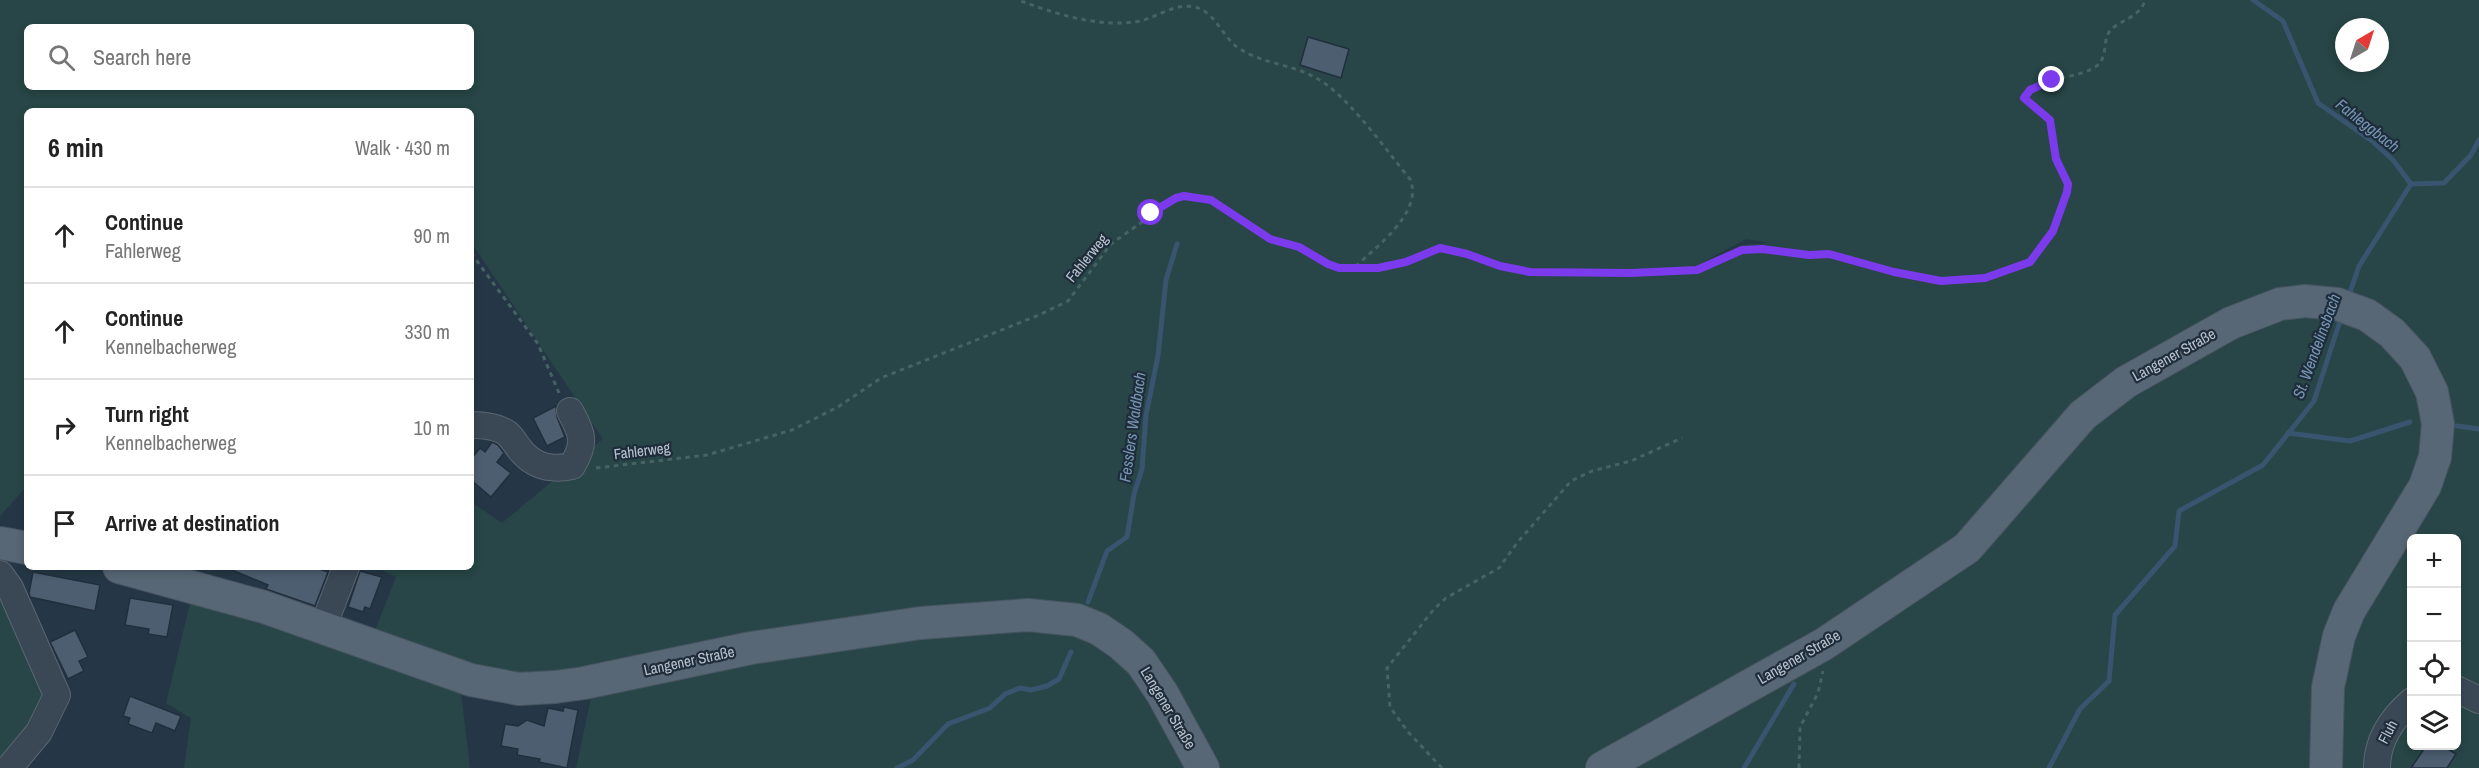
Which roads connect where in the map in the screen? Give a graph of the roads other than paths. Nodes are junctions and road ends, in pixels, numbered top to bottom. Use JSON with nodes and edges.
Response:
{"nodes":[{"id":1,"x":570,"y":411,"type":"road end"},
{"id":2,"x":474,"y":425,"type":"edge"},
{"id":3,"x":0,"y":543,"type":"edge"},
{"id":4,"x":24,"y":547,"type":"edge"},
{"id":5,"x":131,"y":570,"type":"edge"},
{"id":6,"x":345,"y":570,"type":"edge"},
{"id":7,"x":0,"y":574,"type":"edge"},
{"id":8,"x":323,"y":627,"type":"junction"},
{"id":9,"x":2461,"y":691,"type":"edge"},
{"id":10,"x":2479,"y":700,"type":"edge"},
{"id":11,"x":2407,"y":706,"type":"edge"},
{"id":12,"x":9,"y":768,"type":"edge"},
{"id":13,"x":1203,"y":768,"type":"edge"},
{"id":14,"x":1602,"y":768,"type":"edge"},
{"id":15,"x":2326,"y":768,"type":"edge"},
{"id":16,"x":2377,"y":768,"type":"edge"}],
"edges":[{"from":1,"to":2,"type":"street"},
{"from":3,"to":4,"type":"main road"},
{"from":5,"to":8,"type":"main road","name":"Langener Straße"},
{"from":6,"to":8,"type":"street"},
{"from":7,"to":12,"type":"street"},
{"from":8,"to":13,"type":"main road","name":"Langener Straße"},
{"from":9,"to":10,"type":"street"},
{"from":11,"to":16,"type":"street","name":"Fluh"},
{"from":14,"to":15,"type":"main road","name":"Langener Straße"}]}
